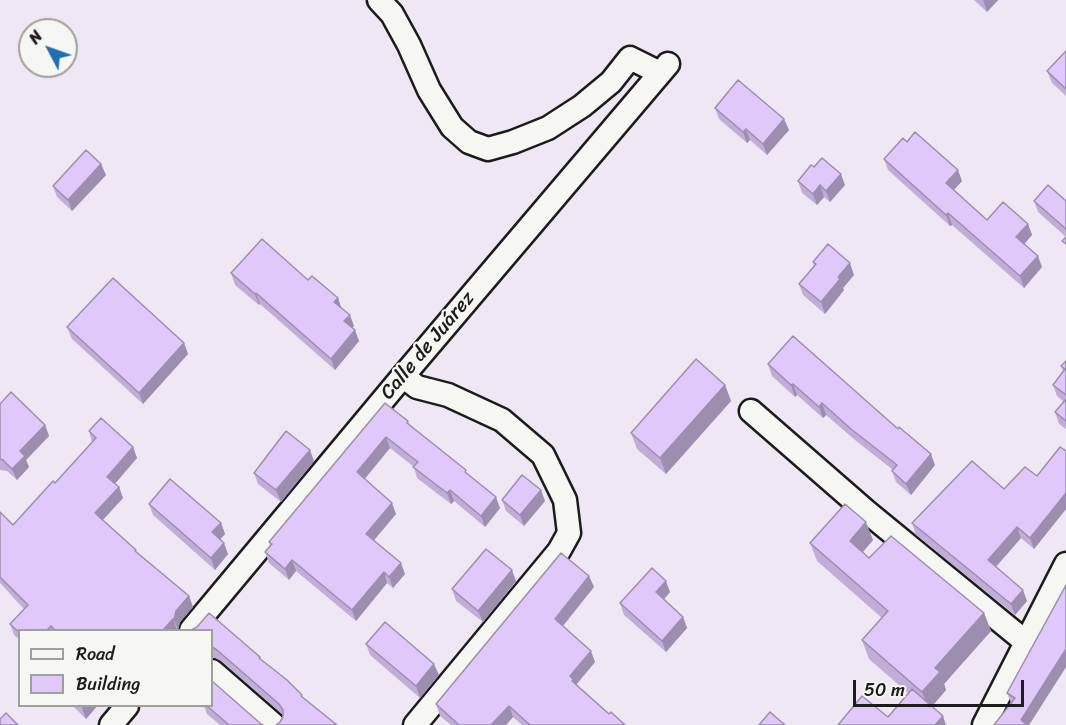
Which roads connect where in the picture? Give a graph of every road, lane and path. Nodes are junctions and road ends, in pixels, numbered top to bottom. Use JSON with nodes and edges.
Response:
{"nodes":[{"id":1,"x":379,"y":0,"type":"edge"},
{"id":2,"x":403,"y":376,"type":"junction"},
{"id":3,"x":752,"y":411,"type":"dead end"},
{"id":4,"x":1066,"y":564,"type":"edge"},
{"id":5,"x":192,"y":629,"type":"edge"},
{"id":6,"x":1027,"y":643,"type":"junction"},
{"id":7,"x":213,"y":672,"type":"edge"},
{"id":8,"x":125,"y":707,"type":"edge"},
{"id":9,"x":111,"y":725,"type":"edge"},
{"id":10,"x":274,"y":725,"type":"edge"},
{"id":11,"x":415,"y":725,"type":"edge"},
{"id":12,"x":984,"y":725,"type":"edge"}],
"edges":[{"from":1,"to":2,"type":"street","name":"Calle de Juárez"},
{"from":2,"to":5,"type":"street","name":"Calle de Juárez"},
{"from":2,"to":11,"type":"street"},
{"from":3,"to":6,"type":"street"},
{"from":4,"to":6,"type":"street"},
{"from":6,"to":12,"type":"street"},
{"from":7,"to":10,"type":"street"},
{"from":8,"to":9,"type":"street"}]}
